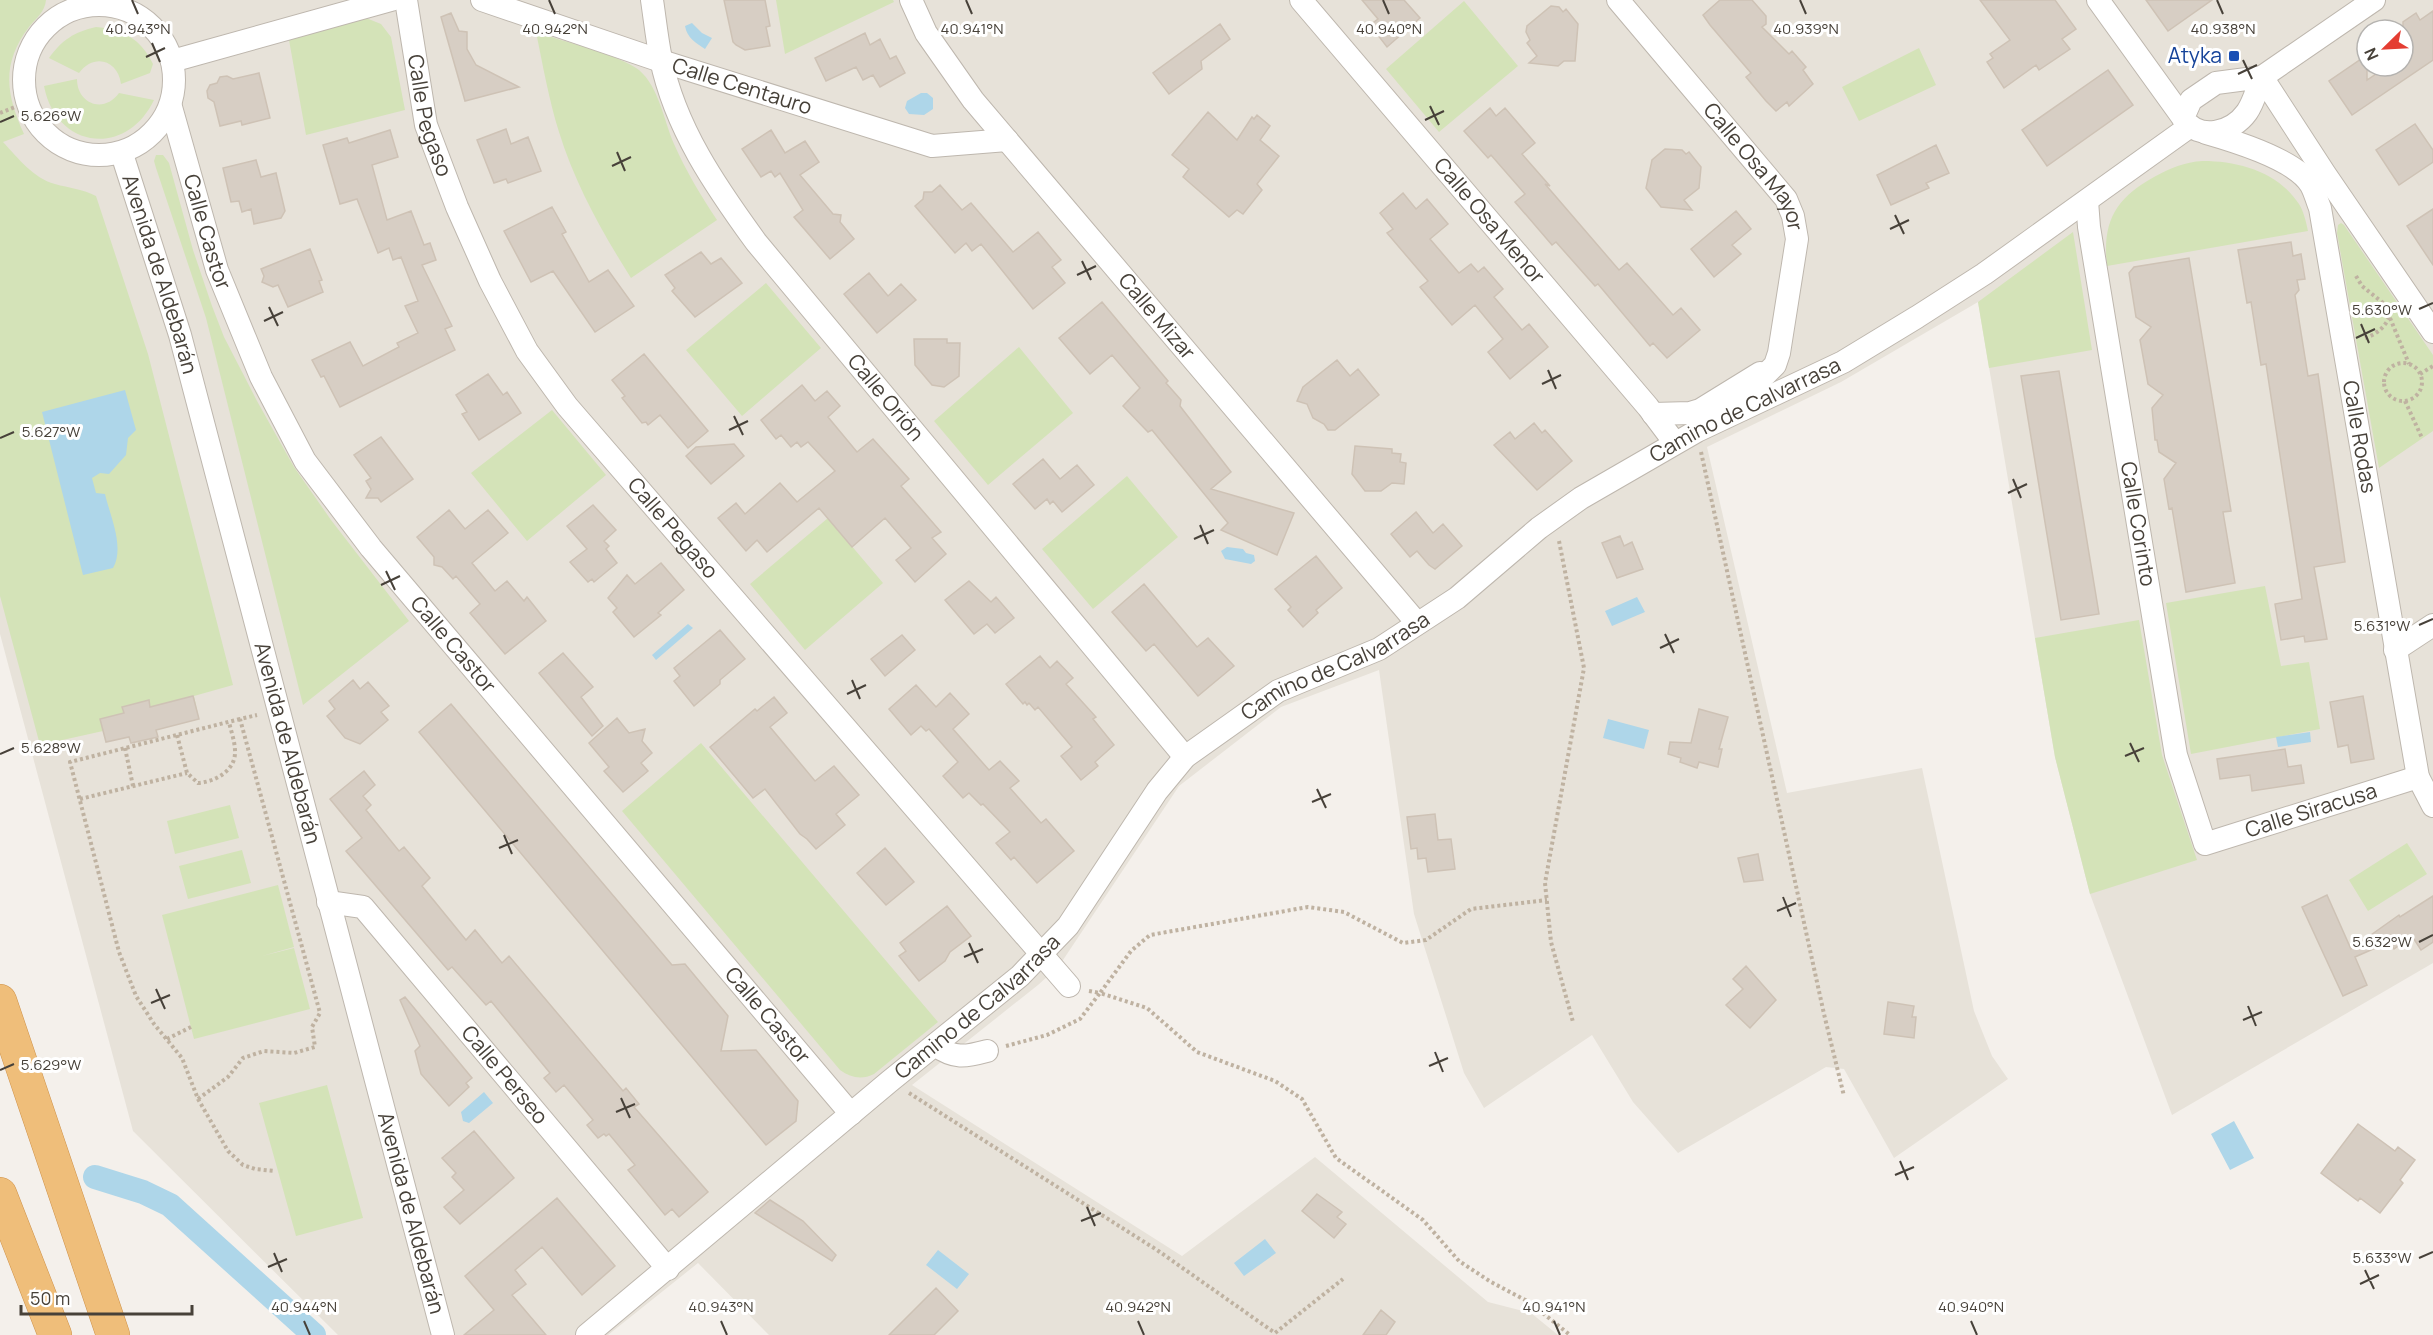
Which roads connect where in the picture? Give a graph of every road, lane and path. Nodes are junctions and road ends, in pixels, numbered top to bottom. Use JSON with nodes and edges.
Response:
{"nodes":[{"id":1,"x":150,"y":0,"type":"edge"},
{"id":2,"x":391,"y":0,"type":"edge"},
{"id":3,"x":406,"y":0,"type":"edge"},
{"id":4,"x":482,"y":0,"type":"edge"},
{"id":5,"x":652,"y":0,"type":"edge"},
{"id":6,"x":910,"y":0,"type":"edge"},
{"id":7,"x":1302,"y":0,"type":"edge"},
{"id":8,"x":1618,"y":0,"type":"edge"},
{"id":9,"x":2098,"y":0,"type":"edge"},
{"id":10,"x":2374,"y":0,"type":"edge"},
{"id":11,"x":71,"y":5,"type":"edge"},
{"id":12,"x":150,"y":24,"type":"junction"},
{"id":13,"x":172,"y":61,"type":"junction"},
{"id":14,"x":661,"y":61,"type":"junction"},
{"id":15,"x":2258,"y":87,"type":"junction"},
{"id":16,"x":15,"y":107,"type":"dead end"},
{"id":17,"x":171,"y":107,"type":"junction"},
{"id":18,"x":0,"y":112,"type":"edge"},
{"id":19,"x":2193,"y":126,"type":"junction"},
{"id":20,"x":1007,"y":140,"type":"junction"},
{"id":21,"x":122,"y":154,"type":"junction"},
{"id":22,"x":2318,"y":179,"type":"junction"},
{"id":23,"x":2087,"y":201,"type":"junction"},
{"id":24,"x":2355,"y":276,"type":"dead end"},
{"id":25,"x":2400,"y":303,"type":"dead end"},
{"id":26,"x":2391,"y":309,"type":"junction"},
{"id":27,"x":2390,"y":318,"type":"junction"},
{"id":28,"x":2433,"y":332,"type":"edge"},
{"id":29,"x":2354,"y":341,"type":"dead end"},
{"id":30,"x":2409,"y":364,"type":"junction"},
{"id":31,"x":1775,"y":365,"type":"junction"},
{"id":32,"x":2433,"y":366,"type":"edge"},
{"id":33,"x":2420,"y":374,"type":"junction"},
{"id":34,"x":1734,"y":388,"type":"junction"},
{"id":35,"x":2405,"y":401,"type":"junction"},
{"id":36,"x":1737,"y":412,"type":"junction"},
{"id":37,"x":1653,"y":414,"type":"junction"},
{"id":38,"x":1701,"y":422,"type":"junction"},
{"id":39,"x":2422,"y":438,"type":"dead end"},
{"id":40,"x":1675,"y":443,"type":"junction"},
{"id":41,"x":1550,"y":518,"type":"junction"},
{"id":42,"x":1417,"y":623,"type":"junction"},
{"id":43,"x":2433,"y":625,"type":"edge"},
{"id":44,"x":2395,"y":650,"type":"junction"},
{"id":45,"x":264,"y":714,"type":"dead end"},
{"id":46,"x":240,"y":719,"type":"junction"},
{"id":47,"x":229,"y":722,"type":"junction"},
{"id":48,"x":177,"y":735,"type":"junction"},
{"id":49,"x":125,"y":748,"type":"junction"},
{"id":50,"x":1185,"y":757,"type":"junction"},
{"id":51,"x":187,"y":773,"type":"junction"},
{"id":52,"x":2418,"y":777,"type":"junction"},
{"id":53,"x":133,"y":786,"type":"junction"},
{"id":54,"x":80,"y":799,"type":"junction"},
{"id":55,"x":2433,"y":806,"type":"edge"},
{"id":56,"x":2205,"y":844,"type":"joint"},
{"id":57,"x":1547,"y":900,"type":"junction"},
{"id":58,"x":328,"y":902,"type":"junction"},
{"id":59,"x":1042,"y":953,"type":"junction"},
{"id":60,"x":1068,"y":986,"type":"joint"},
{"id":61,"x":1100,"y":993,"type":"junction"},
{"id":62,"x":0,"y":1001,"type":"edge"},
{"id":63,"x":1573,"y":1022,"type":"dead end"},
{"id":64,"x":191,"y":1027,"type":"dead end"},
{"id":65,"x":167,"y":1040,"type":"junction"},
{"id":66,"x":935,"y":1045,"type":"junction"},
{"id":67,"x":987,"y":1051,"type":"joint"},
{"id":68,"x":890,"y":1081,"type":"junction"},
{"id":69,"x":1844,"y":1096,"type":"dead end"},
{"id":70,"x":198,"y":1099,"type":"junction"},
{"id":71,"x":851,"y":1114,"type":"junction"},
{"id":72,"x":274,"y":1172,"type":"dead end"},
{"id":73,"x":0,"y":1194,"type":"edge"},
{"id":74,"x":668,"y":1269,"type":"junction"},
{"id":75,"x":1343,"y":1279,"type":"dead end"},
{"id":76,"x":55,"y":1335,"type":"edge"},
{"id":77,"x":113,"y":1335,"type":"edge"},
{"id":78,"x":443,"y":1335,"type":"edge"},
{"id":79,"x":587,"y":1335,"type":"edge"},
{"id":80,"x":1570,"y":1335,"type":"edge"}],
"edges":[{"from":1,"to":12,"type":"street"},
{"from":2,"to":13,"type":"street"},
{"from":3,"to":59,"type":"street","name":"Calle Pegaso"},
{"from":4,"to":14,"type":"street","name":"Calle Centauro"},
{"from":5,"to":14,"type":"street","name":"Calle Orión"},
{"from":6,"to":20,"type":"street","name":"Calle Mizar"},
{"from":7,"to":37,"type":"street","name":"Calle Osa Menor"},
{"from":8,"to":31,"type":"street","name":"Calle Osa Mayor"},
{"from":9,"to":19,"type":"street"},
{"from":10,"to":15,"type":"street"},
{"from":11,"to":12,"type":"street"},
{"from":11,"to":21,"type":"street"},
{"from":12,"to":13,"type":"street"},
{"from":13,"to":17,"type":"street"},
{"from":14,"to":20,"type":"street","name":"Calle Centauro"},
{"from":14,"to":50,"type":"street","name":"Calle Orión"},
{"from":15,"to":19,"type":"street"},
{"from":15,"to":19,"type":"street"},
{"from":15,"to":22,"type":"street"},
{"from":16,"to":18,"type":"path"},
{"from":17,"to":21,"type":"street"},
{"from":17,"to":71,"type":"street","name":"Calle Castor"},
{"from":19,"to":22,"type":"street"},
{"from":19,"to":23,"type":"street","name":"Camino de Calvarrasa"},
{"from":20,"to":42,"type":"street","name":"Calle Mizar"},
{"from":21,"to":58,"type":"street","name":"Avenida de Aldebarán"},
{"from":22,"to":28,"type":"street"},
{"from":22,"to":44,"type":"street","name":"Calle Rodas"},
{"from":23,"to":36,"type":"street","name":"Camino de Calvarrasa"},
{"from":23,"to":56,"type":"street","name":"Calle Corinto"},
{"from":24,"to":26,"type":"path"},
{"from":25,"to":26,"type":"path"},
{"from":26,"to":27,"type":"path"},
{"from":27,"to":29,"type":"path"},
{"from":27,"to":30,"type":"path"},
{"from":30,"to":33,"type":"path"},
{"from":30,"to":35,"type":"path"},
{"from":31,"to":34,"type":"street"},
{"from":31,"to":36,"type":"street"},
{"from":32,"to":33,"type":"path"},
{"from":33,"to":35,"type":"path"},
{"from":34,"to":36,"type":"street"},
{"from":34,"to":38,"type":"street"},
{"from":35,"to":39,"type":"path"},
{"from":36,"to":38,"type":"street","name":"Camino de Calvarrasa"},
{"from":37,"to":38,"type":"street"},
{"from":37,"to":40,"type":"street","name":"Calle Osa Menor"},
{"from":38,"to":40,"type":"street","name":"Camino de Calvarrasa"},
{"from":38,"to":69,"type":"path"},
{"from":40,"to":41,"type":"street","name":"Camino de Calvarrasa"},
{"from":41,"to":42,"type":"street","name":"Camino de Calvarrasa"},
{"from":41,"to":57,"type":"path"},
{"from":42,"to":50,"type":"street","name":"Camino de Calvarrasa"},
{"from":43,"to":44,"type":"street"},
{"from":44,"to":52,"type":"street","name":"Calle Rodas"},
{"from":45,"to":46,"type":"path"},
{"from":46,"to":47,"type":"path"},
{"from":46,"to":70,"type":"path"},
{"from":47,"to":48,"type":"path"},
{"from":47,"to":51,"type":"path"},
{"from":48,"to":49,"type":"path"},
{"from":48,"to":51,"type":"path"},
{"from":49,"to":53,"type":"path"},
{"from":49,"to":54,"type":"path"},
{"from":50,"to":59,"type":"street","name":"Camino de Calvarrasa"},
{"from":51,"to":53,"type":"path"},
{"from":52,"to":55,"type":"street","name":"Calle Rodas"},
{"from":52,"to":56,"type":"street","name":"Calle Siracusa"},
{"from":53,"to":54,"type":"path"},
{"from":54,"to":65,"type":"path"},
{"from":57,"to":61,"type":"path"},
{"from":57,"to":63,"type":"path"},
{"from":58,"to":74,"type":"street","name":"Calle Perseo"},
{"from":58,"to":78,"type":"street","name":"Avenida de Aldebarán"},
{"from":59,"to":60,"type":"street","name":"Calle Pegaso"},
{"from":59,"to":66,"type":"street","name":"Camino de Calvarrasa"},
{"from":60,"to":61,"type":"path"},
{"from":61,"to":67,"type":"path"},
{"from":61,"to":80,"type":"path"},
{"from":62,"to":77,"type":"highway"},
{"from":64,"to":65,"type":"path"},
{"from":65,"to":70,"type":"path"},
{"from":66,"to":67,"type":"street"},
{"from":66,"to":68,"type":"street","name":"Camino de Calvarrasa"},
{"from":68,"to":71,"type":"street","name":"Camino de Calvarrasa"},
{"from":68,"to":75,"type":"path"},
{"from":70,"to":72,"type":"path"},
{"from":71,"to":74,"type":"street","name":"Camino de Calvarrasa"},
{"from":73,"to":76,"type":"highway"},
{"from":74,"to":79,"type":"street","name":"Camino de Calvarrasa"}]}
